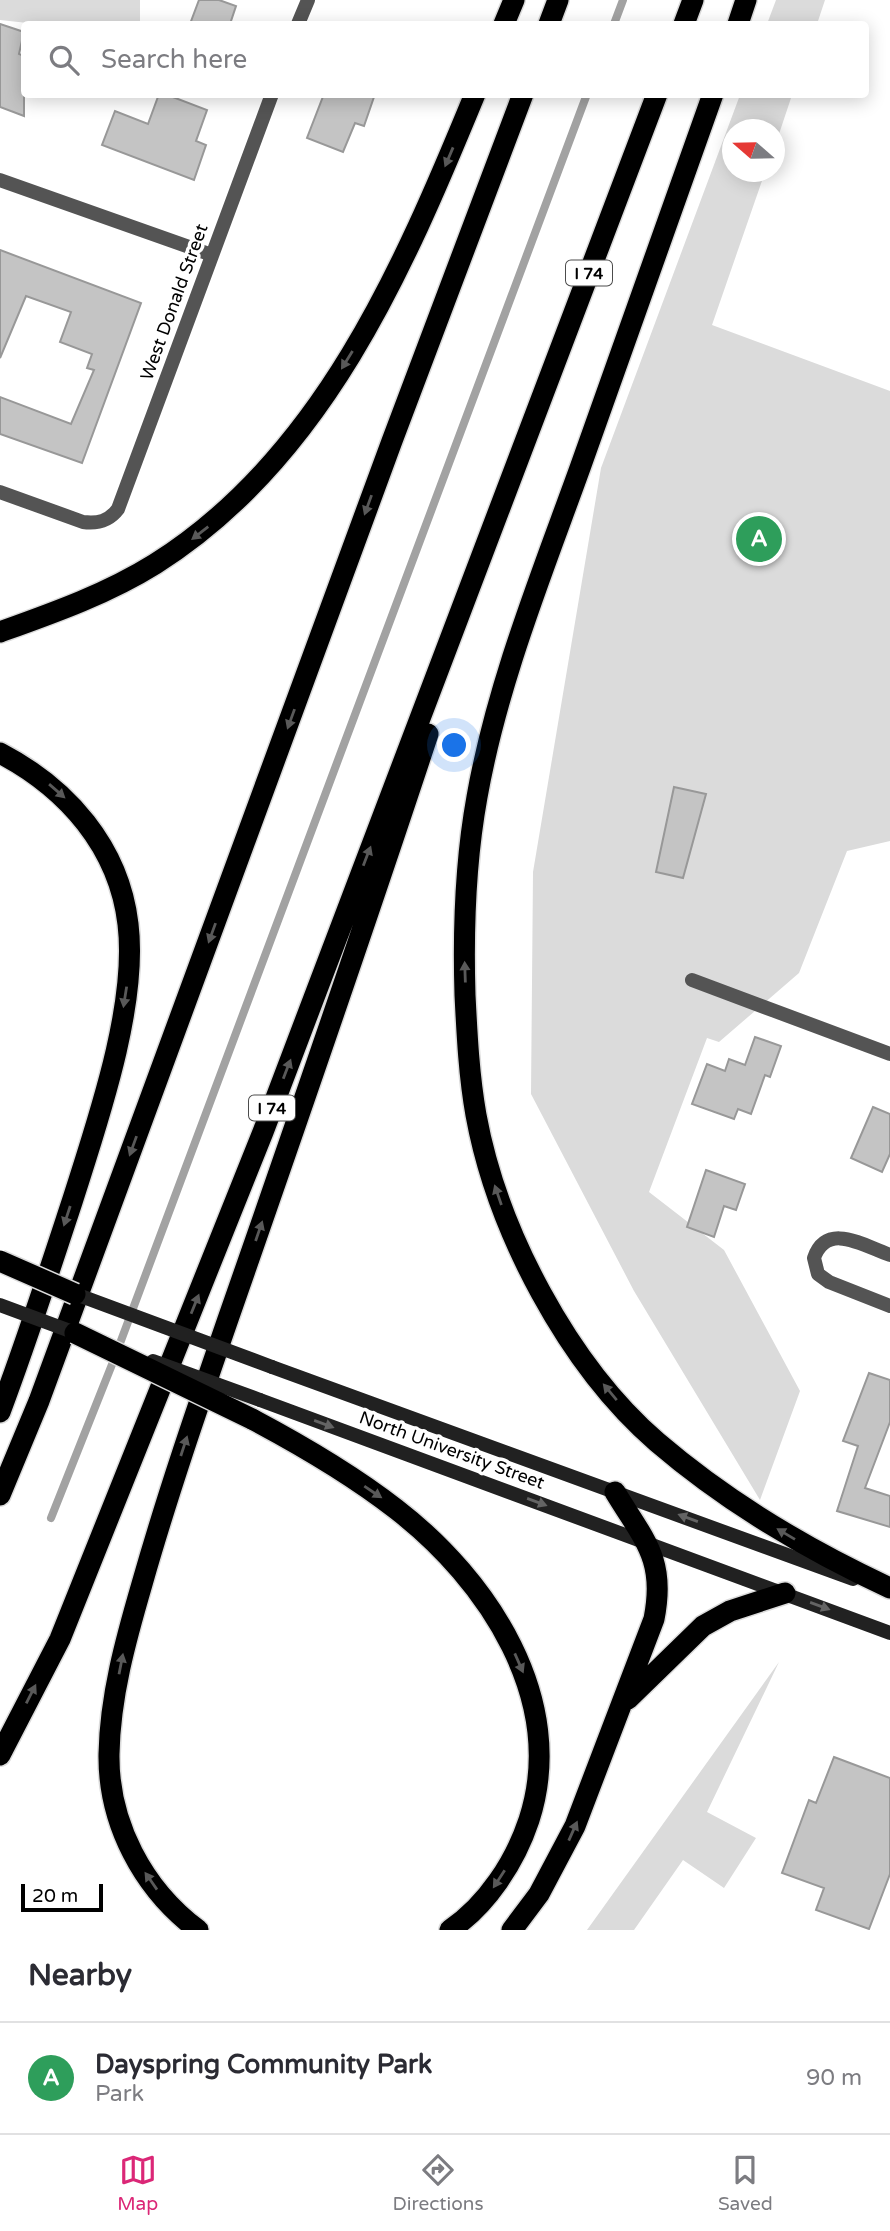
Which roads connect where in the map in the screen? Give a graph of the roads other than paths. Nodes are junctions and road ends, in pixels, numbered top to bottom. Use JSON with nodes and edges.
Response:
{"nodes":[{"id":1,"x":307,"y":0,"type":"edge"},
{"id":2,"x":514,"y":0,"type":"edge"},
{"id":3,"x":558,"y":0,"type":"edge"},
{"id":4,"x":693,"y":0,"type":"edge"},
{"id":5,"x":746,"y":0,"type":"edge"},
{"id":6,"x":299,"y":21,"type":"edge"},
{"id":7,"x":505,"y":21,"type":"edge"},
{"id":8,"x":550,"y":21,"type":"edge"},
{"id":9,"x":685,"y":21,"type":"edge"},
{"id":10,"x":739,"y":21,"type":"edge"},
{"id":11,"x":270,"y":98,"type":"edge"},
{"id":12,"x":473,"y":98,"type":"edge"},
{"id":13,"x":521,"y":98,"type":"edge"},
{"id":14,"x":655,"y":98,"type":"edge"},
{"id":15,"x":712,"y":98,"type":"edge"},
{"id":16,"x":0,"y":180,"type":"edge"},
{"id":17,"x":212,"y":254,"type":"junction"},
{"id":18,"x":521,"y":451,"type":"junction"},
{"id":19,"x":0,"y":492,"type":"edge"},
{"id":20,"x":0,"y":632,"type":"edge"},
{"id":21,"x":0,"y":754,"type":"edge"},
{"id":22,"x":692,"y":980,"type":"dead end"},
{"id":23,"x":890,"y":1054,"type":"edge"},
{"id":24,"x":890,"y":1255,"type":"edge"},
{"id":25,"x":0,"y":1264,"type":"edge"},
{"id":26,"x":75,"y":1294,"type":"joint"},
{"id":27,"x":0,"y":1306,"type":"edge"},
{"id":28,"x":890,"y":1306,"type":"edge"},
{"id":29,"x":75,"y":1333,"type":"joint"},
{"id":30,"x":256,"y":1410,"type":"junction"},
{"id":31,"x":0,"y":1412,"type":"edge"},
{"id":32,"x":615,"y":1492,"type":"junction"},
{"id":33,"x":0,"y":1495,"type":"edge"},
{"id":34,"x":646,"y":1542,"type":"junction"},
{"id":35,"x":890,"y":1590,"type":"edge"},
{"id":36,"x":785,"y":1593,"type":"junction"},
{"id":37,"x":890,"y":1633,"type":"edge"},
{"id":38,"x":624,"y":1702,"type":"junction"},
{"id":39,"x":0,"y":1755,"type":"edge"},
{"id":40,"x":198,"y":1930,"type":"edge"},
{"id":41,"x":450,"y":1930,"type":"edge"},
{"id":42,"x":512,"y":1930,"type":"edge"}],
"edges":[{"from":1,"to":6,"type":"street"},
{"from":2,"to":7,"type":"highway"},
{"from":3,"to":8,"type":"highway"},
{"from":4,"to":9,"type":"highway"},
{"from":5,"to":10,"type":"highway"},
{"from":11,"to":17,"type":"street","name":"West Donald Street"},
{"from":12,"to":20,"type":"highway","one_way":true},
{"from":13,"to":33,"type":"highway","one_way":true},
{"from":14,"to":18,"type":"highway","number":"I 74"},
{"from":35,"to":15,"type":"highway","one_way":true},
{"from":16,"to":17,"type":"street"},
{"from":17,"to":19,"type":"street","name":"West Donald Street"},
{"from":39,"to":18,"type":"highway","number":"I 74","one_way":true},
{"from":40,"to":18,"type":"highway","one_way":true},
{"from":21,"to":31,"type":"highway","one_way":true},
{"from":22,"to":23,"type":"street"},
{"from":24,"to":28,"type":"street"},
{"from":25,"to":26,"type":"highway","bridge":true},
{"from":26,"to":32,"type":"main road","name":"North University Street","bridge":true},
{"from":27,"to":29,"type":"main road","bridge":true},
{"from":29,"to":30,"type":"highway","bridge":true},
{"from":30,"to":34,"type":"main road","name":"North University Street","one_way":true},
{"from":30,"to":41,"type":"highway","one_way":true},
{"from":32,"to":34,"type":"highway"},
{"from":35,"to":32,"type":"main road","name":"North University Street","one_way":true},
{"from":34,"to":36,"type":"main road","name":"North University Street"},
{"from":34,"to":38,"type":"highway"},
{"from":36,"to":37,"type":"main road","name":"North University Street","one_way":true},
{"from":36,"to":38,"type":"highway"},
{"from":42,"to":38,"type":"highway","one_way":true}]}
